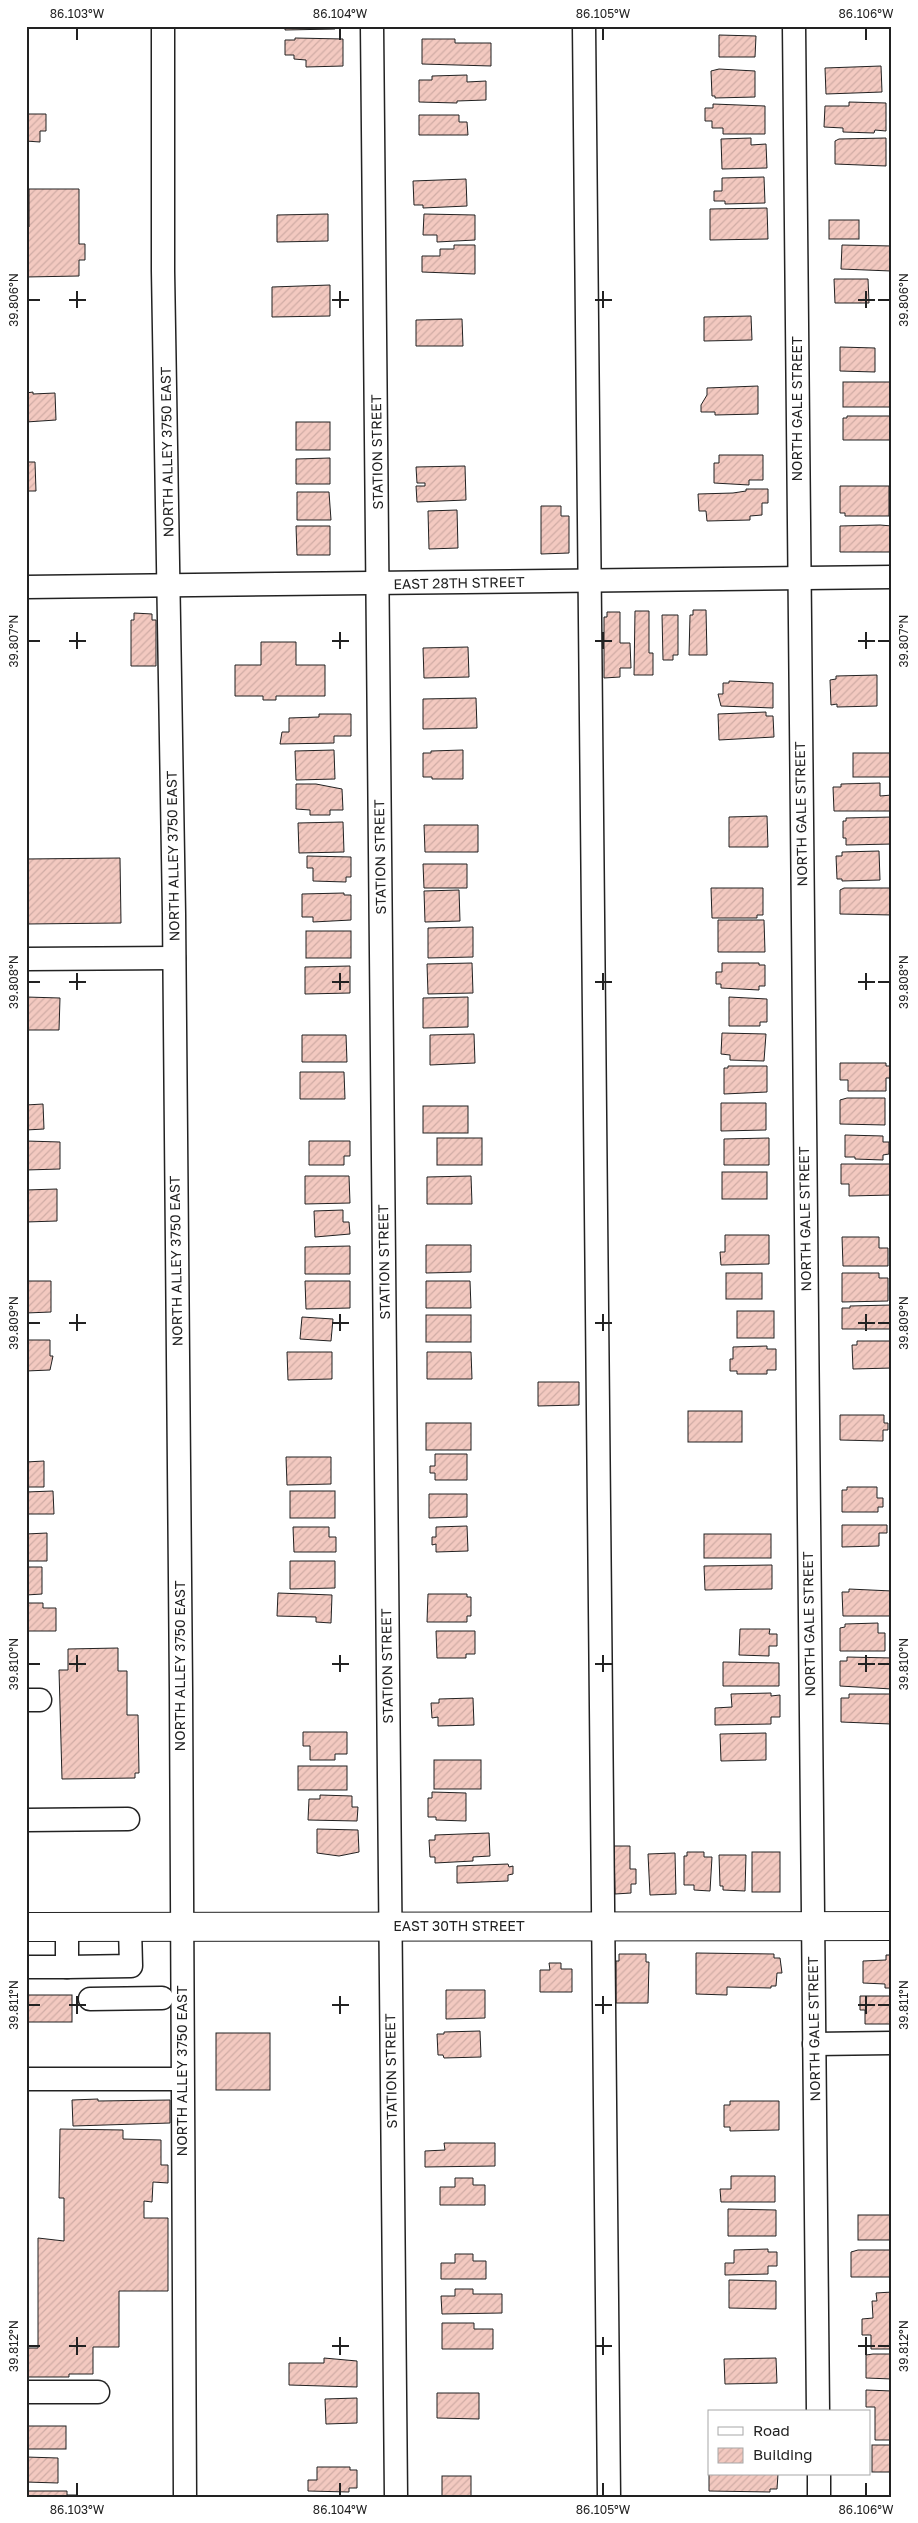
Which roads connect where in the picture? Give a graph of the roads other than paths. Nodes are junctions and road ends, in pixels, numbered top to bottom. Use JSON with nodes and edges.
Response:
{"nodes":[{"id":1,"x":163,"y":26,"type":"edge"},
{"id":2,"x":372,"y":26,"type":"edge"},
{"id":3,"x":584,"y":26,"type":"edge"},
{"id":4,"x":794,"y":26,"type":"edge"},
{"id":5,"x":798,"y":577,"type":"junction"},
{"id":6,"x":892,"y":577,"type":"edge"},
{"id":7,"x":590,"y":581,"type":"junction"},
{"id":8,"x":378,"y":585,"type":"junction"},
{"id":9,"x":170,"y":586,"type":"junction"},
{"id":10,"x":26,"y":587,"type":"edge"},
{"id":11,"x":174,"y":958,"type":"junction"},
{"id":12,"x":26,"y":959,"type":"edge"},
{"id":13,"x":128,"y":1819,"type":"dead end"},
{"id":14,"x":26,"y":1820,"type":"edge"},
{"id":15,"x":182,"y":1926,"type":"junction"},
{"id":16,"x":389,"y":1926,"type":"junction"},
{"id":17,"x":602,"y":1926,"type":"junction"},
{"id":18,"x":892,"y":1926,"type":"edge"},
{"id":19,"x":130,"y":1927,"type":"junction"},
{"id":20,"x":813,"y":1927,"type":"junction"},
{"id":21,"x":26,"y":1928,"type":"edge"},
{"id":22,"x":67,"y":1928,"type":"junction"},
{"id":23,"x":131,"y":1966,"type":"junction"},
{"id":24,"x":26,"y":1967,"type":"edge"},
{"id":25,"x":67,"y":1967,"type":"junction"},
{"id":26,"x":131,"y":1998,"type":"junction"},
{"id":27,"x":162,"y":1998,"type":"dead end"},
{"id":28,"x":90,"y":1999,"type":"dead end"},
{"id":29,"x":892,"y":2043,"type":"edge"},
{"id":30,"x":814,"y":2044,"type":"junction"},
{"id":31,"x":26,"y":2079,"type":"edge"},
{"id":32,"x":182,"y":2080,"type":"junction"},
{"id":33,"x":26,"y":2392,"type":"edge"},
{"id":34,"x":98,"y":2392,"type":"dead end"},
{"id":35,"x":818,"y":2410,"type":"edge"},
{"id":36,"x":819,"y":2476,"type":"edge"},
{"id":37,"x":185,"y":2497,"type":"edge"},
{"id":38,"x":396,"y":2497,"type":"edge"},
{"id":39,"x":610,"y":2497,"type":"edge"},
{"id":40,"x":819,"y":2497,"type":"edge"}],
"edges":[{"from":1,"to":9,"type":"street","name":"NORTH ALLEY 3750 EAST"},
{"from":2,"to":8,"type":"street","name":"STATION STREET"},
{"from":3,"to":7,"type":"street"},
{"from":4,"to":5,"type":"street","name":"NORTH GALE STREET"},
{"from":5,"to":6,"type":"street","name":"EAST 28TH STREET"},
{"from":5,"to":7,"type":"street","name":"EAST 28TH STREET"},
{"from":5,"to":20,"type":"street","name":"NORTH GALE STREET"},
{"from":7,"to":8,"type":"street","name":"EAST 28TH STREET"},
{"from":7,"to":17,"type":"street"},
{"from":8,"to":9,"type":"street","name":"EAST 28TH STREET"},
{"from":8,"to":16,"type":"street","name":"STATION STREET"},
{"from":9,"to":10,"type":"street","name":"EAST 28TH STREET"},
{"from":9,"to":11,"type":"street","name":"NORTH ALLEY 3750 EAST"},
{"from":11,"to":12,"type":"street"},
{"from":11,"to":15,"type":"street","name":"NORTH ALLEY 3750 EAST"},
{"from":13,"to":14,"type":"street"},
{"from":15,"to":16,"type":"main road","name":"EAST 30TH STREET"},
{"from":15,"to":19,"type":"main road","name":"EAST 30TH STREET"},
{"from":15,"to":32,"type":"street","name":"NORTH ALLEY 3750 EAST"},
{"from":16,"to":17,"type":"main road","name":"EAST 30TH STREET"},
{"from":16,"to":38,"type":"street","name":"STATION STREET"},
{"from":17,"to":20,"type":"main road","name":"EAST 30TH STREET"},
{"from":17,"to":39,"type":"street"},
{"from":18,"to":20,"type":"main road","name":"EAST 30TH STREET"},
{"from":19,"to":22,"type":"main road","name":"EAST 30TH STREET"},
{"from":19,"to":23,"type":"street"},
{"from":20,"to":30,"type":"street","name":"NORTH GALE STREET"},
{"from":21,"to":22,"type":"main road","name":"EAST 30TH STREET"},
{"from":22,"to":25,"type":"street"},
{"from":23,"to":25,"type":"street"},
{"from":23,"to":26,"type":"street"},
{"from":24,"to":25,"type":"street"},
{"from":26,"to":27,"type":"street"},
{"from":26,"to":28,"type":"street"},
{"from":29,"to":30,"type":"street"},
{"from":30,"to":35,"type":"street","name":"NORTH GALE STREET"},
{"from":31,"to":32,"type":"street"},
{"from":32,"to":37,"type":"street","name":"NORTH ALLEY 3750 EAST"},
{"from":33,"to":34,"type":"street"},
{"from":36,"to":40,"type":"street"}]}
